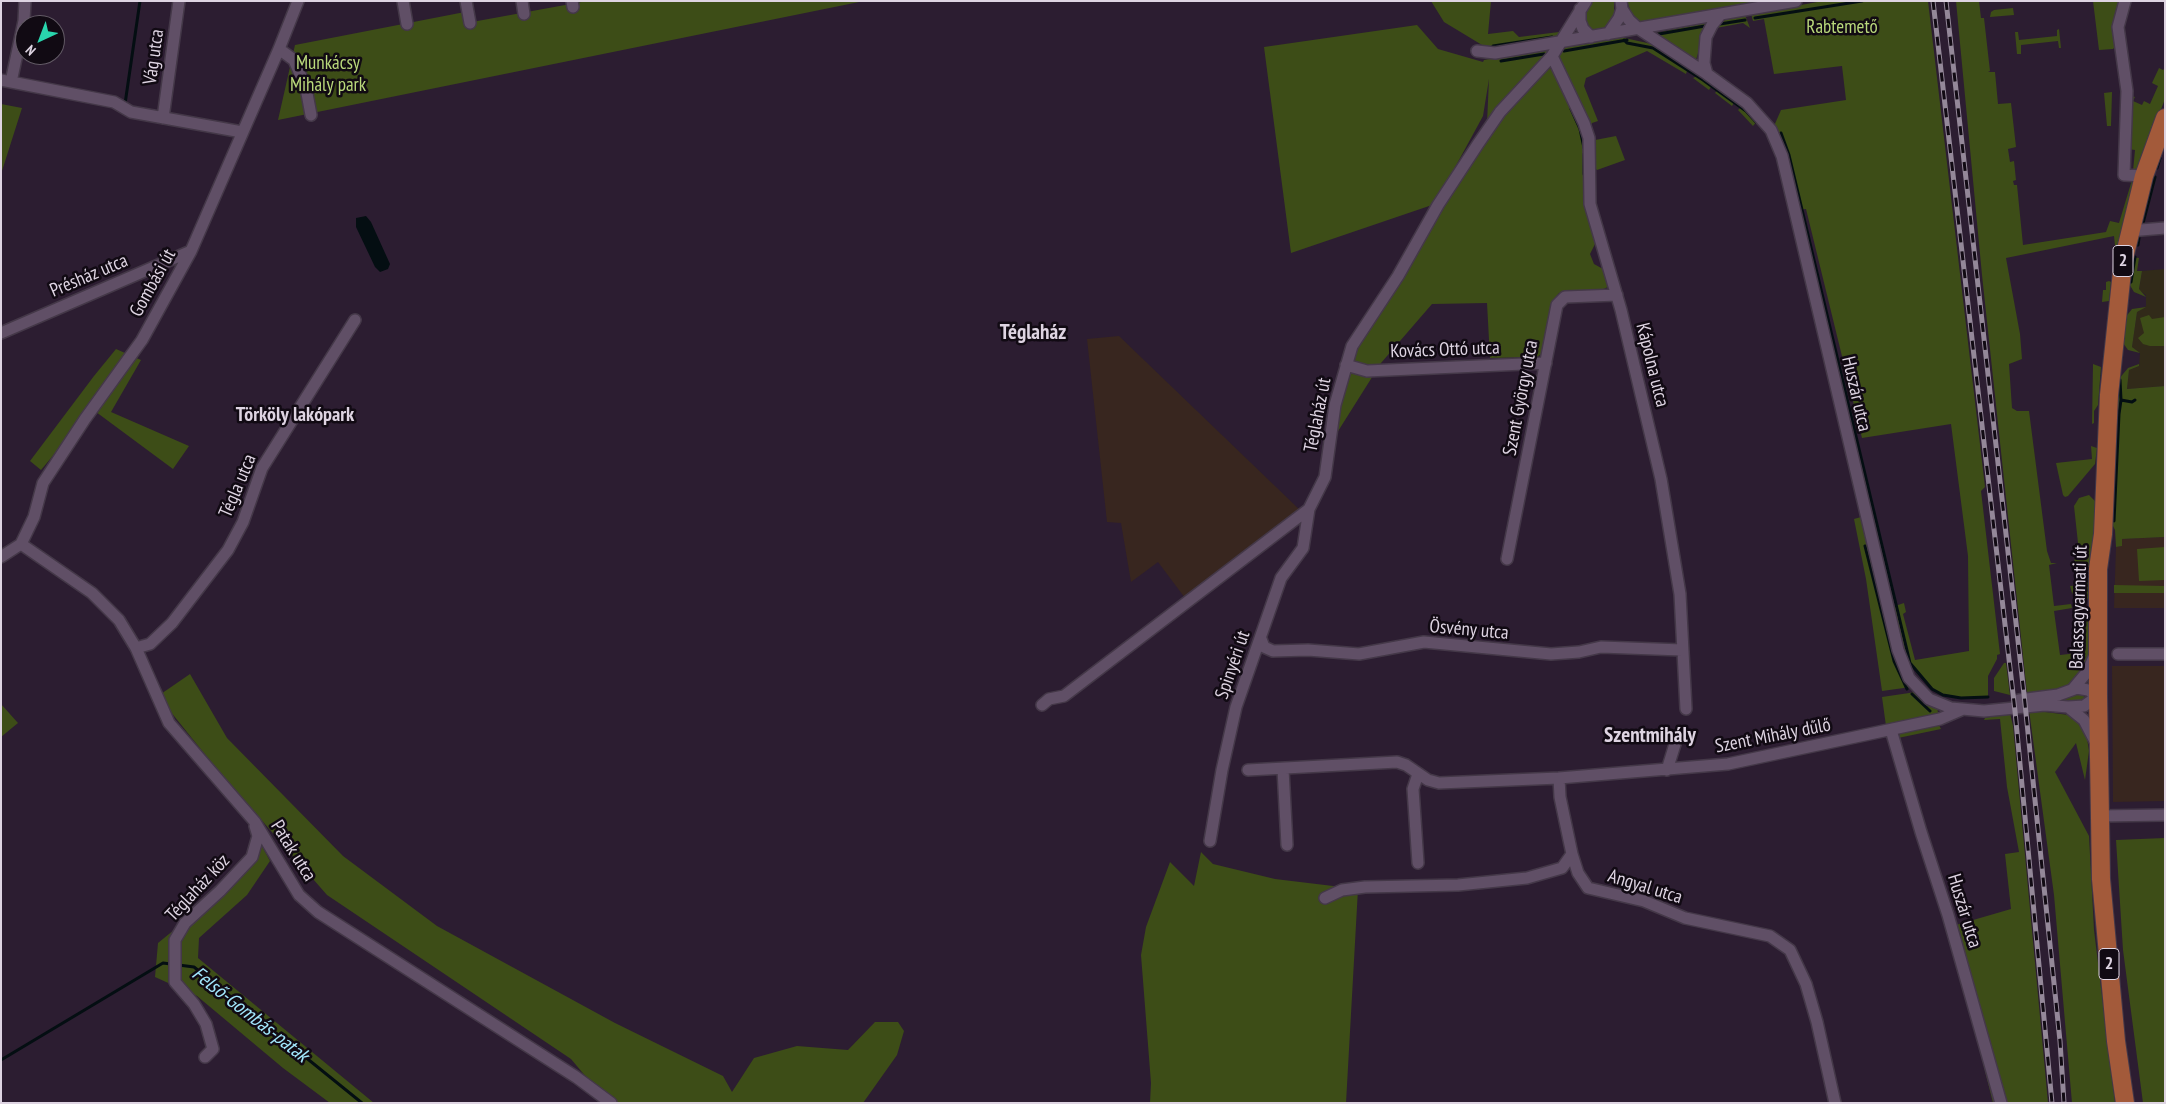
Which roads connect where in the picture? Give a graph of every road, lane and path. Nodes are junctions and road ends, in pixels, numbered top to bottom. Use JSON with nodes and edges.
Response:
{"nodes":[{"id":1,"x":24,"y":1,"type":"edge"},
{"id":2,"x":180,"y":1,"type":"edge"},
{"id":3,"x":298,"y":1,"type":"edge"},
{"id":4,"x":403,"y":1,"type":"edge"},
{"id":5,"x":466,"y":1,"type":"edge"},
{"id":6,"x":522,"y":1,"type":"edge"},
{"id":7,"x":1796,"y":1,"type":"edge"},
{"id":8,"x":2126,"y":1,"type":"edge"},
{"id":9,"x":1583,"y":5,"type":"edge"},
{"id":10,"x":1622,"y":5,"type":"edge"},
{"id":11,"x":524,"y":14,"type":"dead end"},
{"id":12,"x":1720,"y":15,"type":"junction"},
{"id":13,"x":407,"y":24,"type":"dead end"},
{"id":14,"x":470,"y":24,"type":"dead end"},
{"id":15,"x":1639,"y":29,"type":"junction"},
{"id":16,"x":1608,"y":34,"type":"junction"},
{"id":17,"x":1591,"y":37,"type":"junction"},
{"id":18,"x":1561,"y":42,"type":"junction"},
{"id":19,"x":279,"y":50,"type":"junction"},
{"id":20,"x":1477,"y":51,"type":"dead end"},
{"id":21,"x":1552,"y":56,"type":"junction"},
{"id":22,"x":1707,"y":74,"type":"junction"},
{"id":23,"x":6,"y":81,"type":"edge"},
{"id":24,"x":311,"y":114,"type":"dead end"},
{"id":25,"x":163,"y":118,"type":"junction"},
{"id":26,"x":2165,"y":118,"type":"edge"},
{"id":27,"x":242,"y":132,"type":"junction"},
{"id":28,"x":2144,"y":176,"type":"junction"},
{"id":29,"x":2165,"y":228,"type":"edge"},
{"id":30,"x":2129,"y":231,"type":"junction"},
{"id":31,"x":191,"y":251,"type":"junction"},
{"id":32,"x":1617,"y":295,"type":"junction"},
{"id":33,"x":356,"y":320,"type":"dead end"},
{"id":34,"x":1,"y":333,"type":"edge"},
{"id":35,"x":1546,"y":363,"type":"junction"},
{"id":36,"x":1346,"y":365,"type":"junction"},
{"id":37,"x":1309,"y":509,"type":"junction"},
{"id":38,"x":21,"y":544,"type":"junction"},
{"id":39,"x":1,"y":557,"type":"edge"},
{"id":40,"x":1507,"y":559,"type":"dead end"},
{"id":41,"x":1261,"y":639,"type":"junction"},
{"id":42,"x":2098,"y":646,"type":"junction"},
{"id":43,"x":136,"y":648,"type":"junction"},
{"id":44,"x":1682,"y":650,"type":"junction"},
{"id":45,"x":2118,"y":654,"type":"dead end"},
{"id":46,"x":2165,"y":654,"type":"edge"},
{"id":47,"x":2072,"y":690,"type":"junction"},
{"id":48,"x":2098,"y":696,"type":"junction"},
{"id":49,"x":1042,"y":705,"type":"dead end"},
{"id":50,"x":2068,"y":707,"type":"junction"},
{"id":51,"x":1686,"y":709,"type":"dead end"},
{"id":52,"x":1966,"y":710,"type":"junction"},
{"id":53,"x":1891,"y":730,"type":"junction"},
{"id":54,"x":1676,"y":741,"type":"dead end"},
{"id":55,"x":2098,"y":748,"type":"junction"},
{"id":56,"x":1283,"y":768,"type":"junction"},
{"id":57,"x":1248,"y":770,"type":"dead end"},
{"id":58,"x":1667,"y":770,"type":"junction"},
{"id":59,"x":1418,"y":774,"type":"junction"},
{"id":60,"x":1559,"y":778,"type":"junction"},
{"id":61,"x":2165,"y":815,"type":"edge"},
{"id":62,"x":2099,"y":816,"type":"junction"},
{"id":63,"x":255,"y":822,"type":"junction"},
{"id":64,"x":1210,"y":841,"type":"dead end"},
{"id":65,"x":1287,"y":845,"type":"dead end"},
{"id":66,"x":1572,"y":854,"type":"junction"},
{"id":67,"x":1418,"y":864,"type":"dead end"},
{"id":68,"x":1325,"y":898,"type":"dead end"},
{"id":69,"x":206,"y":1058,"type":"dead end"},
{"id":70,"x":611,"y":1103,"type":"edge"},
{"id":71,"x":1835,"y":1103,"type":"edge"},
{"id":72,"x":2001,"y":1103,"type":"edge"},
{"id":73,"x":2125,"y":1103,"type":"edge"}],
"edges":[{"from":1,"to":23,"type":"street"},
{"from":2,"to":25,"type":"street","name":"Vág utca"},
{"from":3,"to":19,"type":"street","name":"Gombási út"},
{"from":4,"to":13,"type":"street"},
{"from":5,"to":14,"type":"street"},
{"from":6,"to":11,"type":"street"},
{"from":7,"to":12,"type":"street"},
{"from":8,"to":28,"type":"street"},
{"from":9,"to":17,"type":"street"},
{"from":9,"to":18,"type":"street"},
{"from":10,"to":15,"type":"street","name":"Huszár utca"},
{"from":10,"to":16,"type":"street"},
{"from":12,"to":15,"type":"street"},
{"from":12,"to":22,"type":"street"},
{"from":15,"to":16,"type":"street"},
{"from":15,"to":22,"type":"street","name":"Huszár utca"},
{"from":16,"to":17,"type":"street"},
{"from":17,"to":18,"type":"street"},
{"from":18,"to":20,"type":"street"},
{"from":18,"to":21,"type":"street"},
{"from":19,"to":24,"type":"street"},
{"from":19,"to":27,"type":"street","name":"Gombási út"},
{"from":21,"to":32,"type":"street","name":"Kápolna utca"},
{"from":21,"to":36,"type":"street","name":"Téglaház út"},
{"from":22,"to":52,"type":"street","name":"Huszár utca"},
{"from":23,"to":25,"type":"street"},
{"from":25,"to":27,"type":"street"},
{"from":26,"to":28,"type":"main road","name":"Balassagyarmati út","number":"2"},
{"from":27,"to":31,"type":"street","name":"Gombási út"},
{"from":28,"to":30,"type":"main road","name":"Balassagyarmati út","number":"2"},
{"from":29,"to":30,"type":"street"},
{"from":30,"to":42,"type":"main road","name":"Balassagyarmati út","number":"2"},
{"from":31,"to":34,"type":"street","name":"Présház utca"},
{"from":31,"to":38,"type":"street","name":"Gombási út"},
{"from":32,"to":35,"type":"street","name":"Szent György utca"},
{"from":32,"to":44,"type":"street","name":"Kápolna utca"},
{"from":33,"to":43,"type":"street","name":"Tégla utca"},
{"from":35,"to":36,"type":"street","name":"Kovács Ottó utca"},
{"from":35,"to":40,"type":"street","name":"Szent György utca"},
{"from":36,"to":37,"type":"street","name":"Téglaház út"},
{"from":37,"to":41,"type":"street","name":"Spinyéri út"},
{"from":37,"to":49,"type":"street","name":"Téglaház út"},
{"from":38,"to":39,"type":"street"},
{"from":38,"to":43,"type":"street","name":"Patak utca"},
{"from":41,"to":44,"type":"street","name":"Ösvény utca"},
{"from":41,"to":64,"type":"street","name":"Spinyéri út"},
{"from":42,"to":47,"type":"street"},
{"from":42,"to":48,"type":"main road","name":"Balassagyarmati út","number":"2"},
{"from":43,"to":63,"type":"street","name":"Patak utca"},
{"from":44,"to":51,"type":"street","name":"Kápolna utca"},
{"from":45,"to":46,"type":"street"},
{"from":47,"to":48,"type":"street"},
{"from":47,"to":52,"type":"street"},
{"from":48,"to":50,"type":"street","name":"Huszár utca"},
{"from":48,"to":55,"type":"main road","name":"Balassagyarmati út","number":"2"},
{"from":50,"to":52,"type":"street","name":"Huszár utca"},
{"from":50,"to":55,"type":"street"},
{"from":52,"to":53,"type":"street","name":"Szent Mihály dűlő"},
{"from":53,"to":58,"type":"street","name":"Szent Mihály dűlő"},
{"from":53,"to":72,"type":"street","name":"Huszár utca"},
{"from":54,"to":58,"type":"street"},
{"from":55,"to":62,"type":"main road","name":"Balassagyarmati út","number":"2"},
{"from":56,"to":57,"type":"street","name":"Szent Mihály dűlő"},
{"from":56,"to":59,"type":"street","name":"Szent Mihály dűlő"},
{"from":56,"to":65,"type":"street"},
{"from":58,"to":60,"type":"street","name":"Szent Mihály dűlő"},
{"from":59,"to":60,"type":"street","name":"Szent Mihály dűlő"},
{"from":59,"to":67,"type":"street"},
{"from":60,"to":66,"type":"street"},
{"from":61,"to":62,"type":"street"},
{"from":62,"to":73,"type":"main road","name":"Balassagyarmati út","number":"2"},
{"from":63,"to":69,"type":"street","name":"Téglaház köz"},
{"from":63,"to":70,"type":"street","name":"Patak utca"},
{"from":66,"to":68,"type":"street"},
{"from":66,"to":71,"type":"street","name":"Angyal utca"}]}
